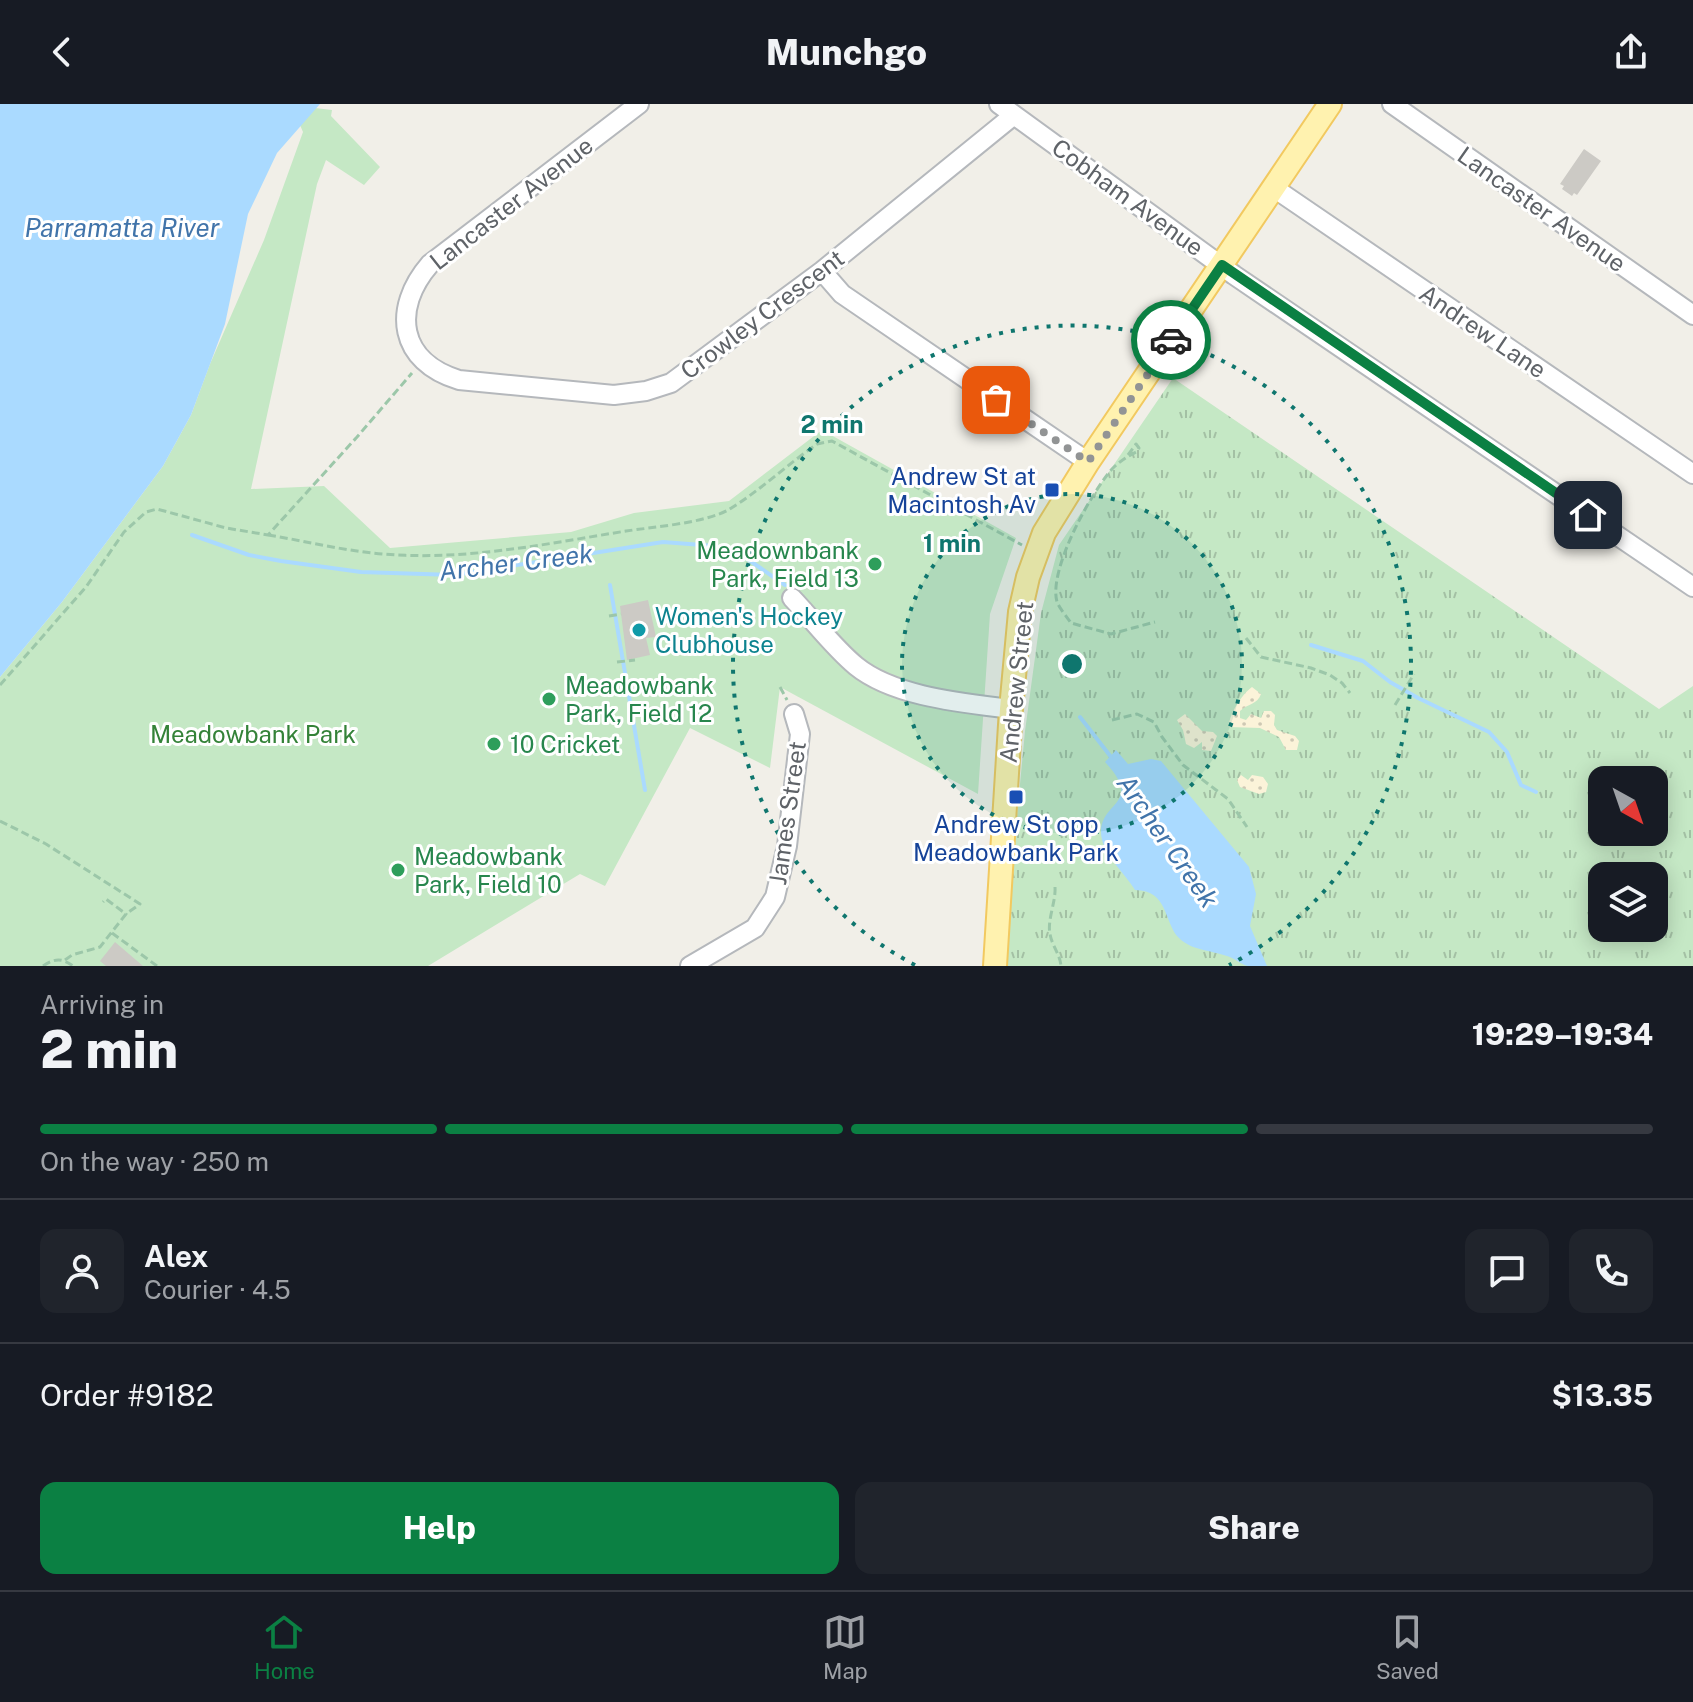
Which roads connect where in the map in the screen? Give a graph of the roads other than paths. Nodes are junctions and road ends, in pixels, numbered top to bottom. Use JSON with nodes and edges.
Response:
{"nodes":[{"id":1,"x":639,"y":104,"type":"edge"},
{"id":2,"x":1330,"y":104,"type":"edge"},
{"id":3,"x":1392,"y":104,"type":"edge"},
{"id":4,"x":1006,"y":109,"type":"edge"},
{"id":5,"x":1274,"y":188,"type":"junction"},
{"id":6,"x":1222,"y":265,"type":"junction"},
{"id":7,"x":822,"y":271,"type":"junction"},
{"id":8,"x":1693,"y":315,"type":"edge"},
{"id":9,"x":423,"y":362,"type":"joint"},
{"id":10,"x":1088,"y":462,"type":"junction"},
{"id":11,"x":1693,"y":474,"type":"edge"},
{"id":12,"x":1693,"y":587,"type":"edge"},
{"id":13,"x":792,"y":598,"type":"dead end"},
{"id":14,"x":1011,"y":709,"type":"junction"},
{"id":15,"x":794,"y":714,"type":"dead end"},
{"id":16,"x":690,"y":966,"type":"edge"},
{"id":17,"x":995,"y":966,"type":"edge"}],
"edges":[{"from":1,"to":9,"type":"street","name":"Lancaster Avenue"},
{"from":2,"to":5,"type":"main road","name":"Andrew Street"},
{"from":3,"to":8,"type":"street","name":"Lancaster Avenue"},
{"from":4,"to":6,"type":"street","name":"Cobham Avenue"},
{"from":4,"to":7,"type":"street","name":"Crowley Crescent"},
{"from":5,"to":6,"type":"main road","name":"Andrew Street"},
{"from":5,"to":11,"type":"street","name":"Andrew Lane"},
{"from":6,"to":10,"type":"main road","name":"Andrew Street"},
{"from":6,"to":12,"type":"street","name":"Cobham Avenue"},
{"from":7,"to":9,"type":"street","name":"Crowley Crescent"},
{"from":7,"to":10,"type":"street"},
{"from":10,"to":14,"type":"main road","name":"Andrew Street"},
{"from":13,"to":14,"type":"street"},
{"from":14,"to":17,"type":"main road","name":"Andrew Street"},
{"from":15,"to":16,"type":"street","name":"James Street"}]}
